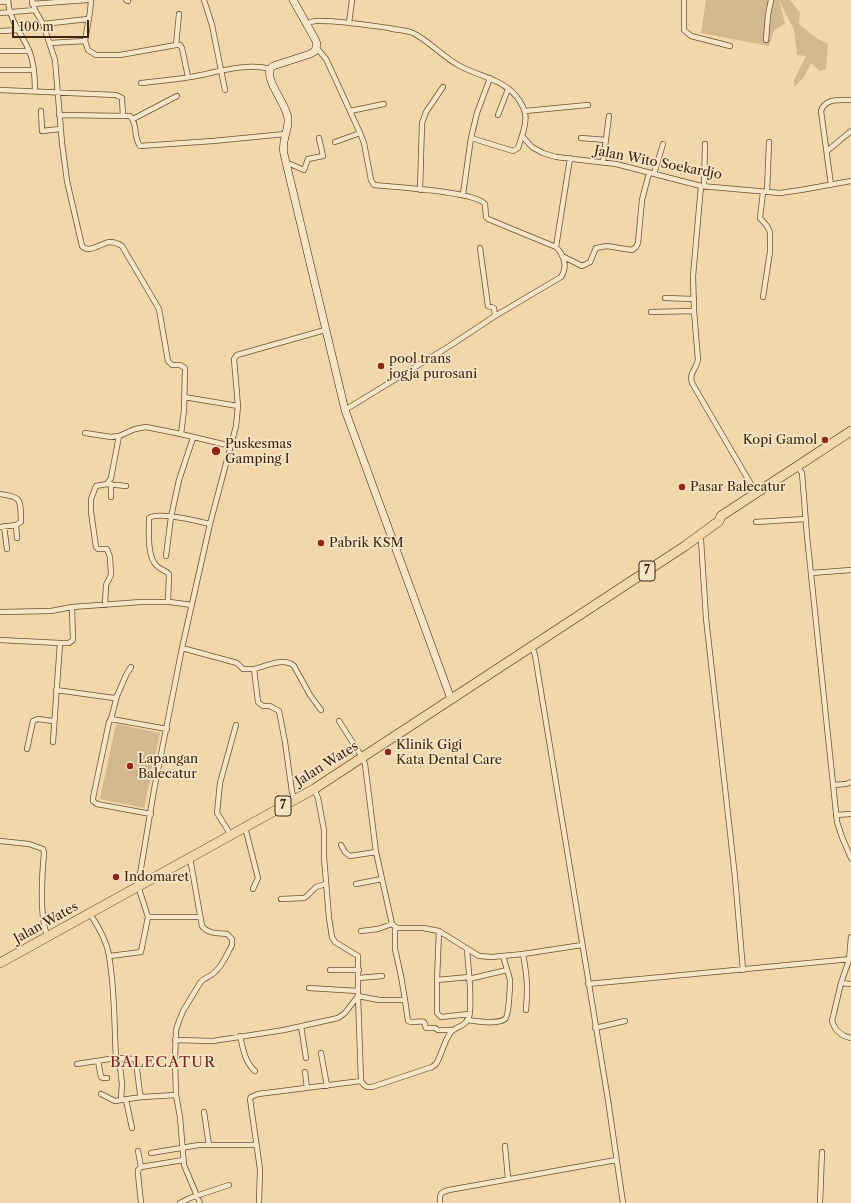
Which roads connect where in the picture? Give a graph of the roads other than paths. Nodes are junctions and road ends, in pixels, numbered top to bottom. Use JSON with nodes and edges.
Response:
{"nodes":[{"id":1,"x":87,"y":0,"type":"edge"},
{"id":2,"x":91,"y":0,"type":"edge"},
{"id":3,"x":204,"y":0,"type":"edge"},
{"id":4,"x":293,"y":0,"type":"edge"},
{"id":5,"x":352,"y":0,"type":"edge"},
{"id":6,"x":684,"y":0,"type":"edge"},
{"id":7,"x":772,"y":0,"type":"edge"},
{"id":8,"x":8,"y":1,"type":"edge"},
{"id":9,"x":0,"y":2,"type":"edge"},
{"id":10,"x":32,"y":2,"type":"edge"},
{"id":11,"x":35,"y":10,"type":"junction"},
{"id":12,"x":10,"y":13,"type":"junction"},
{"id":13,"x":0,"y":14,"type":"edge"},
{"id":14,"x":179,"y":14,"type":"dead end"},
{"id":15,"x":88,"y":19,"type":"junction"},
{"id":16,"x":349,"y":23,"type":"junction"},
{"id":17,"x":43,"y":24,"type":"junction"},
{"id":18,"x":307,"y":24,"type":"junction"},
{"id":19,"x":19,"y":30,"type":"junction"},
{"id":20,"x":0,"y":31,"type":"edge"},
{"id":21,"x":766,"y":40,"type":"dead end"},
{"id":22,"x":85,"y":41,"type":"junction"},
{"id":23,"x":50,"y":43,"type":"junction"},
{"id":24,"x":176,"y":45,"type":"junction"},
{"id":25,"x":730,"y":46,"type":"dead end"},
{"id":26,"x":316,"y":47,"type":"junction"},
{"id":27,"x":0,"y":50,"type":"edge"},
{"id":28,"x":29,"y":51,"type":"junction"},
{"id":29,"x":270,"y":69,"type":"junction"},
{"id":30,"x":0,"y":70,"type":"edge"},
{"id":31,"x":34,"y":70,"type":"junction"},
{"id":32,"x":222,"y":71,"type":"junction"},
{"id":33,"x":188,"y":77,"type":"junction"},
{"id":34,"x":490,"y":78,"type":"junction"},
{"id":35,"x":141,"y":83,"type":"dead end"},
{"id":36,"x":443,"y":87,"type":"dead end"},
{"id":37,"x":508,"y":88,"type":"junction"},
{"id":38,"x":0,"y":90,"type":"edge"},
{"id":39,"x":35,"y":90,"type":"junction"},
{"id":40,"x":225,"y":90,"type":"dead end"},
{"id":41,"x":57,"y":93,"type":"junction"},
{"id":42,"x":177,"y":96,"type":"dead end"},
{"id":43,"x":851,"y":100,"type":"edge"},
{"id":44,"x":384,"y":104,"type":"dead end"},
{"id":45,"x":588,"y":105,"type":"dead end"},
{"id":46,"x":41,"y":111,"type":"dead end"},
{"id":47,"x":350,"y":111,"type":"junction"},
{"id":48,"x":525,"y":111,"type":"junction"},
{"id":49,"x":59,"y":115,"type":"junction"},
{"id":50,"x":498,"y":115,"type":"dead end"},
{"id":51,"x":123,"y":116,"type":"junction"},
{"id":52,"x":609,"y":116,"type":"dead end"},
{"id":53,"x":133,"y":118,"type":"junction"},
{"id":54,"x":60,"y":129,"type":"junction"},
{"id":55,"x":851,"y":130,"type":"edge"},
{"id":56,"x":360,"y":133,"type":"junction"},
{"id":57,"x":285,"y":134,"type":"junction"},
{"id":58,"x":522,"y":136,"type":"junction"},
{"id":59,"x":319,"y":138,"type":"dead end"},
{"id":60,"x":471,"y":138,"type":"junction"},
{"id":61,"x":581,"y":138,"type":"dead end"},
{"id":62,"x":606,"y":140,"type":"junction"},
{"id":63,"x":335,"y":142,"type":"dead end"},
{"id":64,"x":769,"y":142,"type":"dead end"},
{"id":65,"x":663,"y":144,"type":"dead end"},
{"id":66,"x":705,"y":144,"type":"dead end"},
{"id":67,"x":828,"y":151,"type":"junction"},
{"id":68,"x":570,"y":158,"type":"junction"},
{"id":69,"x":603,"y":162,"type":"junction"},
{"id":70,"x":287,"y":166,"type":"junction"},
{"id":71,"x":652,"y":173,"type":"junction"},
{"id":72,"x":851,"y":181,"type":"edge"},
{"id":73,"x":832,"y":184,"type":"junction"},
{"id":74,"x":703,"y":186,"type":"junction"},
{"id":75,"x":420,"y":190,"type":"junction"},
{"id":76,"x":765,"y":192,"type":"junction"},
{"id":77,"x":463,"y":194,"type":"junction"},
{"id":78,"x":556,"y":247,"type":"junction"},
{"id":79,"x":480,"y":248,"type":"dead end"},
{"id":80,"x":562,"y":256,"type":"junction"},
{"id":81,"x":763,"y":297,"type":"dead end"},
{"id":82,"x":665,"y":298,"type":"dead end"},
{"id":83,"x":694,"y":299,"type":"junction"},
{"id":84,"x":694,"y":311,"type":"junction"},
{"id":85,"x":651,"y":312,"type":"dead end"},
{"id":86,"x":495,"y":316,"type":"junction"},
{"id":87,"x":326,"y":330,"type":"junction"},
{"id":88,"x":184,"y":397,"type":"junction"},
{"id":89,"x":238,"y":406,"type":"junction"},
{"id":90,"x":346,"y":410,"type":"junction"},
{"id":91,"x":851,"y":430,"type":"edge"},
{"id":92,"x":85,"y":434,"type":"dead end"},
{"id":93,"x":181,"y":434,"type":"junction"},
{"id":94,"x":851,"y":435,"type":"edge"},
{"id":95,"x":119,"y":436,"type":"junction"},
{"id":96,"x":193,"y":438,"type":"junction"},
{"id":97,"x":231,"y":446,"type":"junction"},
{"id":98,"x":798,"y":468,"type":"junction"},
{"id":99,"x":109,"y":484,"type":"junction"},
{"id":100,"x":126,"y":486,"type":"dead end"},
{"id":101,"x":756,"y":493,"type":"junction"},
{"id":102,"x":0,"y":494,"type":"edge"},
{"id":103,"x":111,"y":497,"type":"dead end"},
{"id":104,"x":171,"y":517,"type":"junction"},
{"id":105,"x":805,"y":520,"type":"junction"},
{"id":106,"x":719,"y":521,"type":"junction"},
{"id":107,"x":756,"y":522,"type":"dead end"},
{"id":108,"x":210,"y":524,"type":"junction"},
{"id":109,"x":16,"y":525,"type":"junction"},
{"id":110,"x":2,"y":527,"type":"edge"},
{"id":111,"x":699,"y":536,"type":"junction"},
{"id":112,"x":17,"y":538,"type":"dead end"},
{"id":113,"x":7,"y":549,"type":"dead end"},
{"id":114,"x":166,"y":556,"type":"dead end"},
{"id":115,"x":851,"y":570,"type":"edge"},
{"id":116,"x":811,"y":573,"type":"junction"},
{"id":117,"x":168,"y":602,"type":"junction"},
{"id":118,"x":105,"y":605,"type":"junction"},
{"id":119,"x":192,"y":605,"type":"junction"},
{"id":120,"x":72,"y":608,"type":"junction"},
{"id":121,"x":0,"y":612,"type":"edge"},
{"id":122,"x":0,"y":640,"type":"edge"},
{"id":123,"x":60,"y":643,"type":"junction"},
{"id":124,"x":532,"y":647,"type":"junction"},
{"id":125,"x":182,"y":648,"type":"junction"},
{"id":126,"x":131,"y":667,"type":"dead end"},
{"id":127,"x":254,"y":669,"type":"junction"},
{"id":128,"x":56,"y":690,"type":"junction"},
{"id":129,"x":117,"y":696,"type":"junction"},
{"id":130,"x":452,"y":699,"type":"junction"},
{"id":131,"x":321,"y":710,"type":"dead end"},
{"id":132,"x":111,"y":718,"type":"junction"},
{"id":133,"x":53,"y":721,"type":"junction"},
{"id":134,"x":339,"y":721,"type":"dead end"},
{"id":135,"x":236,"y":725,"type":"dead end"},
{"id":136,"x":167,"y":729,"type":"junction"},
{"id":137,"x":53,"y":742,"type":"dead end"},
{"id":138,"x":27,"y":749,"type":"dead end"},
{"id":139,"x":362,"y":758,"type":"junction"},
{"id":140,"x":851,"y":782,"type":"edge"},
{"id":141,"x":834,"y":785,"type":"junction"},
{"id":142,"x":314,"y":789,"type":"junction"},
{"id":143,"x":295,"y":799,"type":"junction"},
{"id":144,"x":151,"y":814,"type":"junction"},
{"id":145,"x":851,"y":814,"type":"edge"},
{"id":146,"x":836,"y":815,"type":"junction"},
{"id":147,"x":245,"y":828,"type":"junction"},
{"id":148,"x":231,"y":835,"type":"junction"},
{"id":149,"x":0,"y":841,"type":"edge"},
{"id":150,"x":341,"y":846,"type":"dead end"},
{"id":151,"x":376,"y":852,"type":"junction"},
{"id":152,"x":190,"y":858,"type":"junction"},
{"id":153,"x":851,"y":858,"type":"edge"},
{"id":154,"x":382,"y":879,"type":"junction"},
{"id":155,"x":326,"y":884,"type":"junction"},
{"id":156,"x":356,"y":884,"type":"dead end"},
{"id":157,"x":138,"y":886,"type":"junction"},
{"id":158,"x":253,"y":889,"type":"dead end"},
{"id":159,"x":281,"y":898,"type":"dead end"},
{"id":160,"x":90,"y":914,"type":"junction"},
{"id":161,"x":200,"y":917,"type":"junction"},
{"id":162,"x":148,"y":918,"type":"junction"},
{"id":163,"x":394,"y":926,"type":"junction"},
{"id":164,"x":361,"y":931,"type":"dead end"},
{"id":165,"x":439,"y":931,"type":"junction"},
{"id":166,"x":48,"y":937,"type":"junction"},
{"id":167,"x":851,"y":937,"type":"edge"},
{"id":168,"x":582,"y":945,"type":"junction"},
{"id":169,"x":467,"y":949,"type":"junction"},
{"id":170,"x":523,"y":954,"type":"junction"},
{"id":171,"x":110,"y":956,"type":"junction"},
{"id":172,"x":503,"y":956,"type":"junction"},
{"id":173,"x":850,"y":959,"type":"edge"},
{"id":174,"x":0,"y":963,"type":"edge"},
{"id":175,"x":330,"y":970,"type":"dead end"},
{"id":176,"x":359,"y":970,"type":"junction"},
{"id":177,"x":507,"y":970,"type":"junction"},
{"id":178,"x":743,"y":970,"type":"junction"},
{"id":179,"x":382,"y":976,"type":"dead end"},
{"id":180,"x":359,"y":978,"type":"junction"},
{"id":181,"x":469,"y":978,"type":"junction"},
{"id":182,"x":437,"y":980,"type":"junction"},
{"id":183,"x":841,"y":983,"type":"junction"},
{"id":184,"x":588,"y":984,"type":"junction"},
{"id":185,"x":851,"y":984,"type":"edge"},
{"id":186,"x":309,"y":988,"type":"dead end"},
{"id":187,"x":358,"y":993,"type":"junction"},
{"id":188,"x":405,"y":1000,"type":"junction"},
{"id":189,"x":526,"y":1010,"type":"dead end"},
{"id":190,"x":469,"y":1014,"type":"junction"},
{"id":191,"x":468,"y":1020,"type":"junction"},
{"id":192,"x":625,"y":1021,"type":"dead end"},
{"id":193,"x":301,"y":1026,"type":"junction"},
{"id":194,"x":595,"y":1028,"type":"junction"},
{"id":195,"x":453,"y":1030,"type":"junction"},
{"id":196,"x":240,"y":1036,"type":"junction"},
{"id":197,"x":851,"y":1038,"type":"edge"},
{"id":198,"x":175,"y":1040,"type":"junction"},
{"id":199,"x":321,"y":1053,"type":"dead end"},
{"id":200,"x":117,"y":1058,"type":"junction"},
{"id":201,"x":306,"y":1058,"type":"dead end"},
{"id":202,"x":98,"y":1061,"type":"junction"},
{"id":203,"x":77,"y":1064,"type":"dead end"},
{"id":204,"x":255,"y":1071,"type":"dead end"},
{"id":205,"x":305,"y":1072,"type":"dead end"},
{"id":206,"x":106,"y":1078,"type":"dead end"},
{"id":207,"x":362,"y":1081,"type":"junction"},
{"id":208,"x":327,"y":1086,"type":"junction"},
{"id":209,"x":307,"y":1088,"type":"junction"},
{"id":210,"x":101,"y":1094,"type":"dead end"},
{"id":211,"x":176,"y":1095,"type":"junction"},
{"id":212,"x":142,"y":1097,"type":"junction"},
{"id":213,"x":123,"y":1100,"type":"junction"},
{"id":214,"x":204,"y":1112,"type":"dead end"},
{"id":215,"x":132,"y":1128,"type":"dead end"},
{"id":216,"x":209,"y":1145,"type":"junction"},
{"id":217,"x":256,"y":1145,"type":"junction"},
{"id":218,"x":505,"y":1146,"type":"dead end"},
{"id":219,"x":183,"y":1147,"type":"junction"},
{"id":220,"x":138,"y":1151,"type":"dead end"},
{"id":221,"x":822,"y":1152,"type":"dead end"},
{"id":222,"x":151,"y":1153,"type":"dead end"},
{"id":223,"x":183,"y":1160,"type":"junction"},
{"id":224,"x":616,"y":1160,"type":"junction"},
{"id":225,"x":141,"y":1167,"type":"junction"},
{"id":226,"x":508,"y":1178,"type":"junction"},
{"id":227,"x":229,"y":1185,"type":"dead end"},
{"id":228,"x":197,"y":1196,"type":"junction"},
{"id":229,"x":141,"y":1203,"type":"edge"},
{"id":230,"x":180,"y":1203,"type":"edge"},
{"id":231,"x":200,"y":1203,"type":"edge"},
{"id":232,"x":259,"y":1203,"type":"edge"},
{"id":233,"x":440,"y":1203,"type":"edge"},
{"id":234,"x":623,"y":1203,"type":"edge"},
{"id":235,"x":820,"y":1203,"type":"edge"}],
"edges":[{"from":1,"to":10,"type":"street"},
{"from":2,"to":15,"type":"street"},
{"from":3,"to":32,"type":"street"},
{"from":4,"to":18,"type":"street"},
{"from":5,"to":16,"type":"street"},
{"from":6,"to":25,"type":"street"},
{"from":7,"to":21,"type":"street"},
{"from":8,"to":9,"type":"street"},
{"from":8,"to":12,"type":"street"},
{"from":10,"to":11,"type":"street"},
{"from":11,"to":12,"type":"street"},
{"from":11,"to":17,"type":"street"},
{"from":12,"to":13,"type":"street"},
{"from":12,"to":19,"type":"street"},
{"from":14,"to":24,"type":"street"},
{"from":15,"to":17,"type":"street"},
{"from":15,"to":22,"type":"street"},
{"from":16,"to":18,"type":"street"},
{"from":16,"to":34,"type":"street"},
{"from":17,"to":23,"type":"street"},
{"from":18,"to":26,"type":"street"},
{"from":19,"to":20,"type":"street"},
{"from":19,"to":28,"type":"street"},
{"from":22,"to":23,"type":"street"},
{"from":22,"to":24,"type":"street"},
{"from":23,"to":41,"type":"street"},
{"from":24,"to":33,"type":"street"},
{"from":26,"to":29,"type":"street"},
{"from":26,"to":47,"type":"street"},
{"from":27,"to":28,"type":"street"},
{"from":28,"to":31,"type":"street"},
{"from":29,"to":32,"type":"street"},
{"from":29,"to":57,"type":"street"},
{"from":30,"to":31,"type":"street"},
{"from":31,"to":39,"type":"street"},
{"from":32,"to":33,"type":"street"},
{"from":32,"to":40,"type":"street"},
{"from":33,"to":35,"type":"street"},
{"from":34,"to":37,"type":"street"},
{"from":34,"to":60,"type":"street"},
{"from":36,"to":75,"type":"street"},
{"from":37,"to":48,"type":"street"},
{"from":37,"to":50,"type":"street"},
{"from":38,"to":39,"type":"street"},
{"from":39,"to":41,"type":"street"},
{"from":41,"to":49,"type":"street"},
{"from":41,"to":51,"type":"street"},
{"from":42,"to":53,"type":"street"},
{"from":43,"to":67,"type":"street"},
{"from":44,"to":47,"type":"street"},
{"from":45,"to":48,"type":"street"},
{"from":46,"to":54,"type":"street"},
{"from":47,"to":56,"type":"street"},
{"from":48,"to":58,"type":"street"},
{"from":49,"to":51,"type":"street"},
{"from":49,"to":54,"type":"street"},
{"from":51,"to":53,"type":"street"},
{"from":52,"to":62,"type":"street"},
{"from":53,"to":57,"type":"street"},
{"from":54,"to":88,"type":"street"},
{"from":55,"to":67,"type":"street"},
{"from":56,"to":63,"type":"street"},
{"from":56,"to":75,"type":"street"},
{"from":57,"to":70,"type":"street"},
{"from":58,"to":60,"type":"street"},
{"from":58,"to":68,"type":"street","name":"Jalan Wito Soekardjo"},
{"from":59,"to":70,"type":"street"},
{"from":60,"to":77,"type":"street"},
{"from":61,"to":62,"type":"street"},
{"from":62,"to":69,"type":"street"},
{"from":64,"to":76,"type":"street"},
{"from":65,"to":71,"type":"street"},
{"from":66,"to":74,"type":"street"},
{"from":67,"to":73,"type":"street"},
{"from":68,"to":69,"type":"street","name":"Jalan Wito Soekardjo"},
{"from":68,"to":78,"type":"street"},
{"from":69,"to":71,"type":"street","name":"Jalan Wito Soekardjo"},
{"from":70,"to":87,"type":"street"},
{"from":71,"to":74,"type":"street","name":"Jalan Wito Soekardjo"},
{"from":71,"to":80,"type":"street"},
{"from":72,"to":73,"type":"street","name":"Jalan Wito Soekardjo"},
{"from":73,"to":76,"type":"street","name":"Jalan Wito Soekardjo"},
{"from":74,"to":76,"type":"street","name":"Jalan Wito Soekardjo"},
{"from":74,"to":83,"type":"street"},
{"from":75,"to":77,"type":"street"},
{"from":76,"to":81,"type":"street"},
{"from":77,"to":78,"type":"street"},
{"from":78,"to":80,"type":"street"},
{"from":79,"to":86,"type":"street"},
{"from":80,"to":86,"type":"street"},
{"from":82,"to":83,"type":"street"},
{"from":83,"to":84,"type":"street"},
{"from":84,"to":85,"type":"street"},
{"from":84,"to":101,"type":"street"},
{"from":86,"to":90,"type":"street"},
{"from":87,"to":89,"type":"street"},
{"from":87,"to":90,"type":"street"},
{"from":88,"to":89,"type":"street"},
{"from":88,"to":93,"type":"street"},
{"from":89,"to":97,"type":"street"},
{"from":90,"to":130,"type":"street"},
{"from":91,"to":98,"type":"highway"},
{"from":92,"to":95,"type":"street"},
{"from":93,"to":95,"type":"street"},
{"from":93,"to":96,"type":"street"},
{"from":94,"to":98,"type":"highway","number":"7"},
{"from":95,"to":99,"type":"street"},
{"from":96,"to":97,"type":"street"},
{"from":96,"to":104,"type":"street"},
{"from":97,"to":108,"type":"street"},
{"from":98,"to":101,"type":"highway"},
{"from":98,"to":105,"type":"street"},
{"from":98,"to":106,"type":"highway","number":"7"},
{"from":99,"to":100,"type":"street"},
{"from":99,"to":103,"type":"street"},
{"from":99,"to":118,"type":"street"},
{"from":101,"to":106,"type":"highway"},
{"from":102,"to":109,"type":"street"},
{"from":104,"to":108,"type":"street"},
{"from":104,"to":114,"type":"street"},
{"from":104,"to":117,"type":"street"},
{"from":105,"to":107,"type":"street"},
{"from":105,"to":116,"type":"street"},
{"from":106,"to":111,"type":"highway","number":"7"},
{"from":108,"to":119,"type":"street"},
{"from":109,"to":110,"type":"street"},
{"from":109,"to":112,"type":"street"},
{"from":110,"to":113,"type":"street"},
{"from":111,"to":124,"type":"highway","name":"Jalan Wates","number":"7"},
{"from":111,"to":178,"type":"street"},
{"from":115,"to":116,"type":"street"},
{"from":116,"to":141,"type":"street"},
{"from":117,"to":118,"type":"street"},
{"from":117,"to":119,"type":"street"},
{"from":118,"to":120,"type":"street"},
{"from":119,"to":125,"type":"street"},
{"from":120,"to":121,"type":"street"},
{"from":120,"to":123,"type":"street"},
{"from":122,"to":123,"type":"street"},
{"from":123,"to":128,"type":"street"},
{"from":124,"to":130,"type":"highway","name":"Jalan Wates","number":"7"},
{"from":124,"to":168,"type":"street"},
{"from":125,"to":127,"type":"street"},
{"from":125,"to":136,"type":"street"},
{"from":126,"to":129,"type":"street"},
{"from":127,"to":131,"type":"street"},
{"from":127,"to":143,"type":"street"},
{"from":128,"to":129,"type":"street"},
{"from":128,"to":133,"type":"street"},
{"from":129,"to":132,"type":"street"},
{"from":130,"to":139,"type":"highway","name":"Jalan Wates","number":"7"},
{"from":132,"to":136,"type":"street"},
{"from":132,"to":144,"type":"street"},
{"from":133,"to":137,"type":"street"},
{"from":133,"to":138,"type":"street"},
{"from":134,"to":139,"type":"street"},
{"from":135,"to":148,"type":"street"},
{"from":136,"to":144,"type":"street"},
{"from":139,"to":142,"type":"highway","name":"Jalan Wates","number":"7"},
{"from":139,"to":151,"type":"street"},
{"from":140,"to":141,"type":"street"},
{"from":141,"to":146,"type":"street"},
{"from":142,"to":143,"type":"highway","name":"Jalan Wates","number":"7"},
{"from":142,"to":155,"type":"street"},
{"from":143,"to":147,"type":"highway","name":"Jalan Wates","number":"7"},
{"from":144,"to":157,"type":"street"},
{"from":145,"to":146,"type":"street"},
{"from":146,"to":153,"type":"street"},
{"from":147,"to":148,"type":"highway","name":"Jalan Wates","number":"7"},
{"from":147,"to":158,"type":"street"},
{"from":148,"to":152,"type":"highway","name":"Jalan Wates","number":"7"},
{"from":149,"to":166,"type":"street"},
{"from":150,"to":151,"type":"street"},
{"from":151,"to":154,"type":"street"},
{"from":152,"to":157,"type":"highway","name":"Jalan Wates","number":"7"},
{"from":152,"to":161,"type":"street"},
{"from":154,"to":156,"type":"street"},
{"from":154,"to":163,"type":"street"},
{"from":155,"to":159,"type":"street"},
{"from":155,"to":176,"type":"street"},
{"from":157,"to":160,"type":"highway","name":"Jalan Wates","number":"7"},
{"from":157,"to":162,"type":"street"},
{"from":160,"to":166,"type":"highway","name":"Jalan Wates","number":"7"},
{"from":160,"to":171,"type":"street"},
{"from":161,"to":162,"type":"street"},
{"from":161,"to":198,"type":"street"},
{"from":162,"to":171,"type":"street"},
{"from":163,"to":164,"type":"street"},
{"from":163,"to":165,"type":"street"},
{"from":163,"to":188,"type":"street"},
{"from":165,"to":169,"type":"street"},
{"from":165,"to":182,"type":"street"},
{"from":166,"to":174,"type":"highway","name":"Jalan Wates","number":"7"},
{"from":167,"to":173,"type":"street"},
{"from":168,"to":170,"type":"street"},
{"from":168,"to":184,"type":"street"},
{"from":169,"to":172,"type":"street"},
{"from":169,"to":181,"type":"street"},
{"from":170,"to":172,"type":"street"},
{"from":170,"to":189,"type":"street"},
{"from":171,"to":200,"type":"street"},
{"from":172,"to":177,"type":"street"},
{"from":173,"to":178,"type":"street"},
{"from":173,"to":183,"type":"street"},
{"from":175,"to":176,"type":"street"},
{"from":176,"to":180,"type":"street"},
{"from":177,"to":181,"type":"street"},
{"from":177,"to":191,"type":"street"},
{"from":178,"to":184,"type":"street"},
{"from":179,"to":180,"type":"street"},
{"from":180,"to":187,"type":"street"},
{"from":181,"to":182,"type":"street"},
{"from":181,"to":190,"type":"street"},
{"from":182,"to":190,"type":"street"},
{"from":183,"to":185,"type":"street"},
{"from":183,"to":197,"type":"street"},
{"from":184,"to":194,"type":"street"},
{"from":186,"to":187,"type":"street"},
{"from":187,"to":188,"type":"street"},
{"from":187,"to":193,"type":"street"},
{"from":187,"to":207,"type":"street"},
{"from":188,"to":195,"type":"street"},
{"from":190,"to":191,"type":"street"},
{"from":191,"to":195,"type":"street"},
{"from":192,"to":194,"type":"street"},
{"from":193,"to":196,"type":"street"},
{"from":193,"to":201,"type":"street"},
{"from":194,"to":224,"type":"street"},
{"from":195,"to":207,"type":"street"},
{"from":196,"to":198,"type":"street"},
{"from":196,"to":204,"type":"street"},
{"from":198,"to":211,"type":"street"},
{"from":199,"to":208,"type":"street"},
{"from":200,"to":202,"type":"street"},
{"from":200,"to":212,"type":"street"},
{"from":200,"to":213,"type":"street"},
{"from":202,"to":203,"type":"street"},
{"from":202,"to":206,"type":"street"},
{"from":205,"to":209,"type":"street"},
{"from":207,"to":208,"type":"street"},
{"from":208,"to":209,"type":"street"},
{"from":209,"to":217,"type":"street"},
{"from":210,"to":213,"type":"street"},
{"from":211,"to":212,"type":"street"},
{"from":211,"to":219,"type":"street"},
{"from":212,"to":213,"type":"street"},
{"from":213,"to":215,"type":"street"},
{"from":214,"to":216,"type":"street"},
{"from":216,"to":217,"type":"street"},
{"from":216,"to":219,"type":"street"},
{"from":217,"to":232,"type":"street"},
{"from":218,"to":226,"type":"street"},
{"from":219,"to":222,"type":"street"},
{"from":219,"to":223,"type":"street"},
{"from":220,"to":225,"type":"street"},
{"from":221,"to":235,"type":"street"},
{"from":223,"to":225,"type":"street"},
{"from":223,"to":228,"type":"street"},
{"from":224,"to":226,"type":"street"},
{"from":224,"to":234,"type":"street"},
{"from":225,"to":229,"type":"street"},
{"from":226,"to":233,"type":"street"},
{"from":227,"to":228,"type":"street"},
{"from":228,"to":230,"type":"street"},
{"from":228,"to":231,"type":"street"}]}
